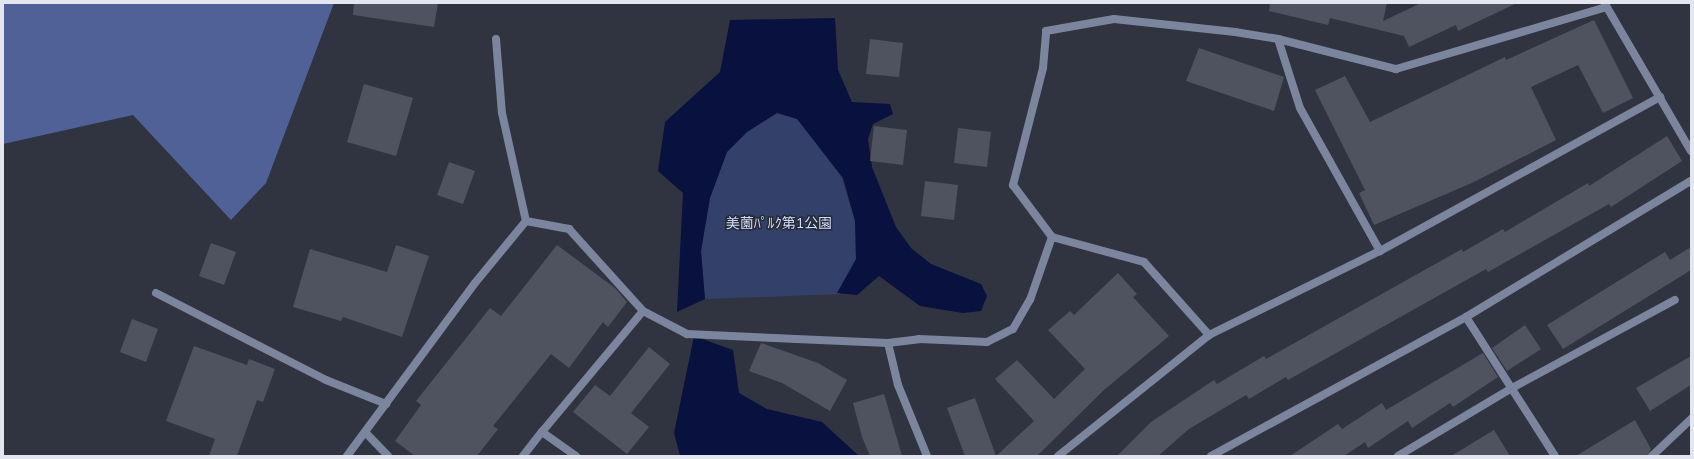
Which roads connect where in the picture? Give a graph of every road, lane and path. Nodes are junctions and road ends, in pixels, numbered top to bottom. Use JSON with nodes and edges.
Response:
{"nodes":[{"id":1,"x":1605,"y":5,"type":"edge"},
{"id":2,"x":496,"y":39,"type":"dead end"},
{"id":3,"x":1278,"y":39,"type":"junction"},
{"id":4,"x":1660,"y":97,"type":"junction"},
{"id":5,"x":1691,"y":151,"type":"edge"},
{"id":6,"x":1691,"y":181,"type":"edge"},
{"id":7,"x":526,"y":221,"type":"junction"},
{"id":8,"x":1052,"y":237,"type":"junction"},
{"id":9,"x":1380,"y":251,"type":"junction"},
{"id":10,"x":156,"y":293,"type":"dead end"},
{"id":11,"x":1674,"y":300,"type":"dead end"},
{"id":12,"x":643,"y":311,"type":"junction"},
{"id":13,"x":1466,"y":317,"type":"junction"},
{"id":14,"x":1209,"y":335,"type":"junction"},
{"id":15,"x":888,"y":343,"type":"junction"},
{"id":16,"x":1512,"y":388,"type":"junction"},
{"id":17,"x":386,"y":404,"type":"junction"},
{"id":18,"x":1691,"y":419,"type":"edge"},
{"id":19,"x":365,"y":432,"type":"junction"},
{"id":20,"x":542,"y":432,"type":"junction"},
{"id":21,"x":347,"y":456,"type":"edge"},
{"id":22,"x":388,"y":456,"type":"edge"},
{"id":23,"x":523,"y":456,"type":"edge"},
{"id":24,"x":576,"y":456,"type":"edge"},
{"id":25,"x":927,"y":456,"type":"edge"},
{"id":26,"x":1058,"y":456,"type":"edge"},
{"id":27,"x":1211,"y":456,"type":"edge"},
{"id":28,"x":1398,"y":456,"type":"edge"},
{"id":29,"x":1555,"y":456,"type":"edge"},
{"id":30,"x":1652,"y":456,"type":"edge"}],
"edges":[{"from":1,"to":3,"type":"street"},
{"from":1,"to":4,"type":"street"},
{"from":2,"to":7,"type":"street"},
{"from":3,"to":8,"type":"street"},
{"from":3,"to":9,"type":"street"},
{"from":4,"to":5,"type":"street"},
{"from":4,"to":9,"type":"street"},
{"from":6,"to":13,"type":"street"},
{"from":7,"to":12,"type":"street"},
{"from":7,"to":17,"type":"street"},
{"from":8,"to":14,"type":"street"},
{"from":8,"to":15,"type":"street"},
{"from":9,"to":14,"type":"street"},
{"from":10,"to":17,"type":"street"},
{"from":11,"to":16,"type":"street"},
{"from":12,"to":15,"type":"street"},
{"from":12,"to":20,"type":"street"},
{"from":13,"to":16,"type":"street"},
{"from":13,"to":27,"type":"street"},
{"from":14,"to":26,"type":"street"},
{"from":15,"to":25,"type":"street"},
{"from":16,"to":28,"type":"street"},
{"from":16,"to":29,"type":"street"},
{"from":17,"to":19,"type":"street"},
{"from":18,"to":30,"type":"street"},
{"from":19,"to":21,"type":"street"},
{"from":19,"to":22,"type":"street"},
{"from":20,"to":23,"type":"street"},
{"from":20,"to":24,"type":"street"}]}
